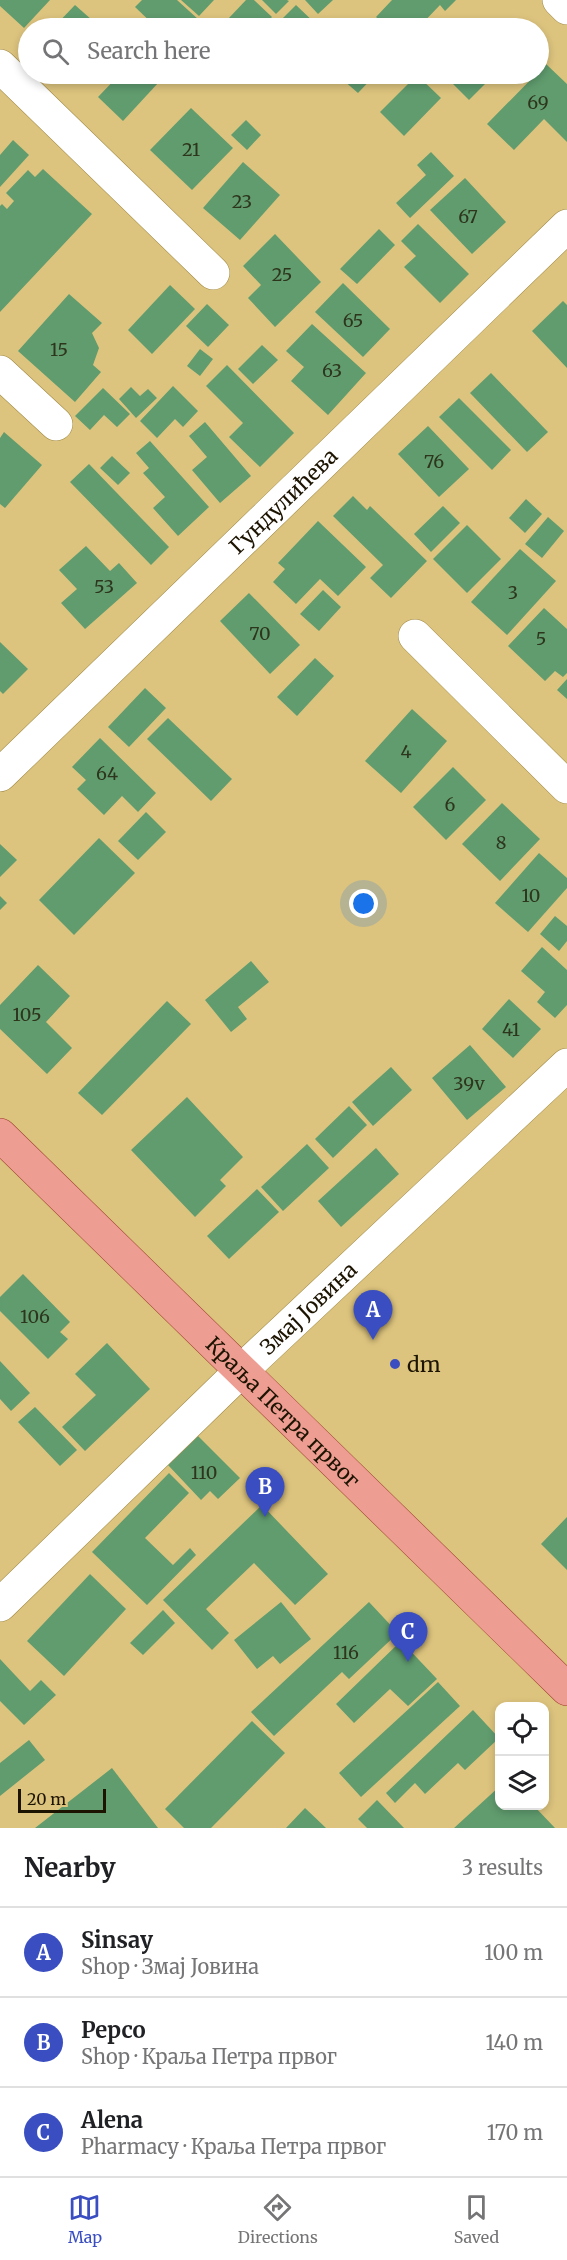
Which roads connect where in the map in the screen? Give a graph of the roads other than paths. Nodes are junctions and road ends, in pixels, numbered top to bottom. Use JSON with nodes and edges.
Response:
{"nodes":[{"id":1,"x":560,"y":0,"type":"edge"},
{"id":2,"x":567,"y":8,"type":"edge"},
{"id":3,"x":0,"y":66,"type":"edge"},
{"id":4,"x":18,"y":83,"type":"edge"},
{"id":5,"x":19,"y":84,"type":"edge"},
{"id":6,"x":567,"y":226,"type":"edge"},
{"id":7,"x":213,"y":273,"type":"dead end"},
{"id":8,"x":0,"y":372,"type":"edge"},
{"id":9,"x":57,"y":424,"type":"dead end"},
{"id":10,"x":415,"y":636,"type":"dead end"},
{"id":11,"x":0,"y":775,"type":"edge"},
{"id":12,"x":567,"y":787,"type":"edge"},
{"id":13,"x":567,"y":1065,"type":"edge"},
{"id":14,"x":0,"y":1135,"type":"edge"},
{"id":15,"x":241,"y":1371,"type":"junction"},
{"id":16,"x":0,"y":1605,"type":"edge"},
{"id":17,"x":567,"y":1689,"type":"edge"}],
"edges":[{"from":1,"to":2,"type":"street"},
{"from":3,"to":4,"type":"street"},
{"from":5,"to":7,"type":"street"},
{"from":6,"to":11,"type":"street","name":"Гундулићева"},
{"from":8,"to":9,"type":"street"},
{"from":10,"to":12,"type":"street"},
{"from":13,"to":15,"type":"street","name":"Змај Јовина"},
{"from":14,"to":15,"type":"main road","name":"Краља Петра првог"},
{"from":15,"to":16,"type":"street","name":"Змај Јовина"},
{"from":15,"to":17,"type":"main road","name":"Краља Петра првог"}]}
